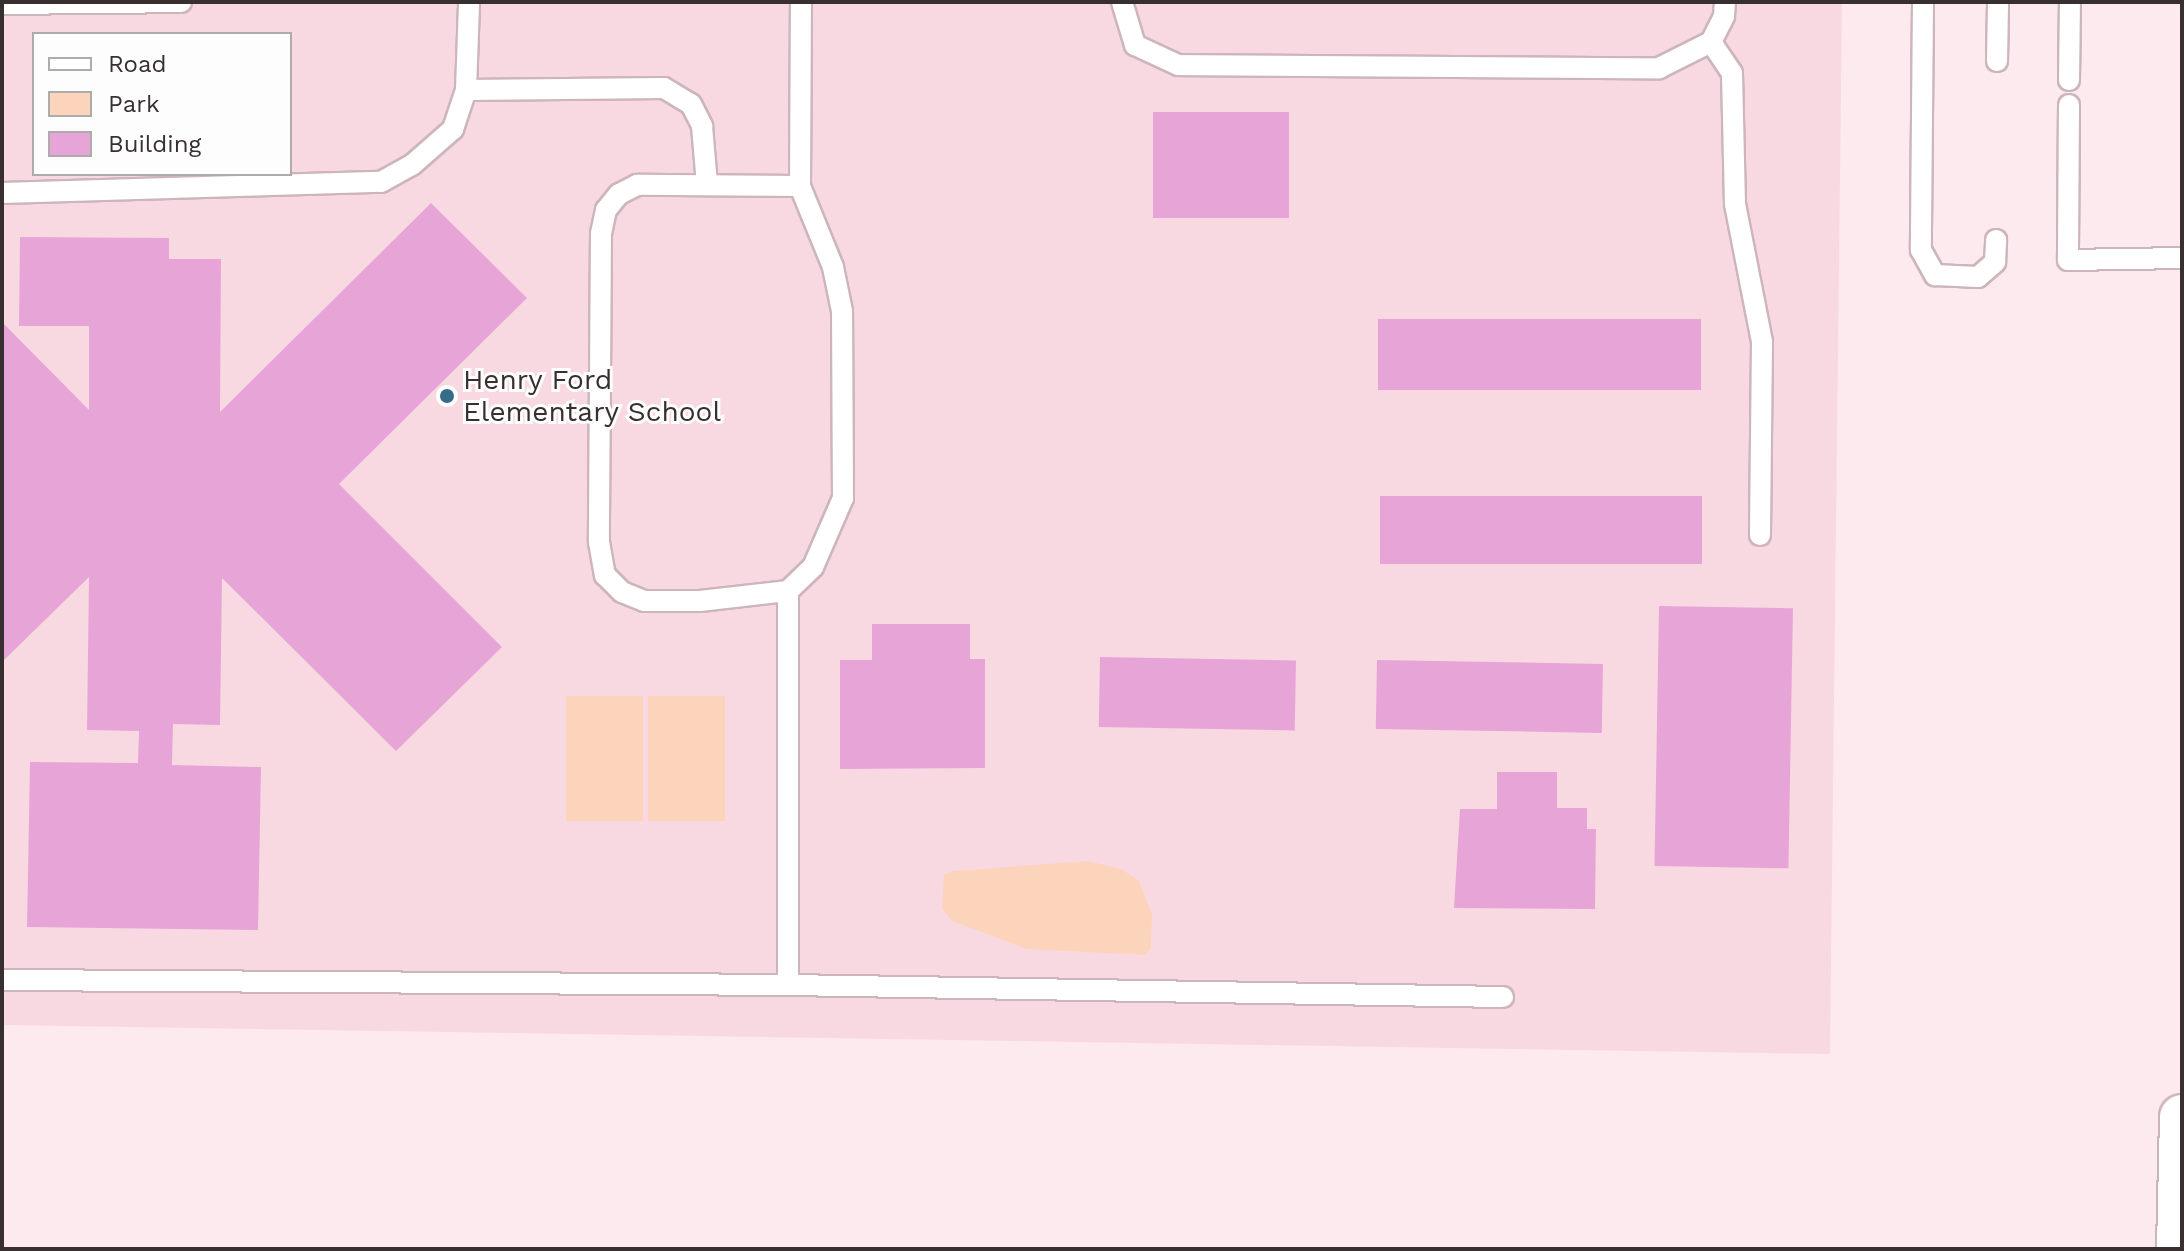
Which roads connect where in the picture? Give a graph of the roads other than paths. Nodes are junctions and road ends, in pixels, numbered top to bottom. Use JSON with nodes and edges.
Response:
{"nodes":[{"id":1,"x":181,"y":2,"type":"edge"},
{"id":2,"x":469,"y":2,"type":"edge"},
{"id":3,"x":801,"y":2,"type":"edge"},
{"id":4,"x":1122,"y":2,"type":"edge"},
{"id":5,"x":1725,"y":2,"type":"edge"},
{"id":6,"x":1923,"y":2,"type":"edge"},
{"id":7,"x":1998,"y":2,"type":"edge"},
{"id":8,"x":2070,"y":2,"type":"edge"},
{"id":9,"x":2,"y":4,"type":"edge"},
{"id":10,"x":1711,"y":42,"type":"junction"},
{"id":11,"x":1997,"y":61,"type":"dead end"},
{"id":12,"x":2069,"y":80,"type":"dead end"},
{"id":13,"x":466,"y":90,"type":"junction"},
{"id":14,"x":2069,"y":105,"type":"dead end"},
{"id":15,"x":707,"y":184,"type":"junction"},
{"id":16,"x":800,"y":186,"type":"junction"},
{"id":17,"x":2,"y":193,"type":"edge"},
{"id":18,"x":1996,"y":240,"type":"dead end"},
{"id":19,"x":2182,"y":258,"type":"edge"},
{"id":20,"x":1760,"y":535,"type":"dead end"},
{"id":21,"x":788,"y":591,"type":"junction"},
{"id":22,"x":2,"y":980,"type":"edge"},
{"id":23,"x":788,"y":985,"type":"junction"},
{"id":24,"x":1503,"y":997,"type":"dead end"},
{"id":25,"x":2182,"y":1117,"type":"edge"},
{"id":26,"x":2179,"y":1249,"type":"edge"}],
"edges":[{"from":1,"to":9,"type":"lane"},
{"from":2,"to":13,"type":"lane"},
{"from":3,"to":16,"type":"lane"},
{"from":4,"to":10,"type":"lane"},
{"from":5,"to":10,"type":"lane"},
{"from":6,"to":18,"type":"lane"},
{"from":7,"to":11,"type":"lane"},
{"from":8,"to":12,"type":"lane"},
{"from":10,"to":20,"type":"lane"},
{"from":13,"to":15,"type":"lane"},
{"from":13,"to":17,"type":"lane"},
{"from":14,"to":19,"type":"lane"},
{"from":15,"to":16,"type":"lane"},
{"from":15,"to":21,"type":"lane"},
{"from":16,"to":21,"type":"lane"},
{"from":21,"to":23,"type":"lane"},
{"from":22,"to":23,"type":"lane"},
{"from":23,"to":24,"type":"lane"},
{"from":25,"to":26,"type":"main road"}]}
